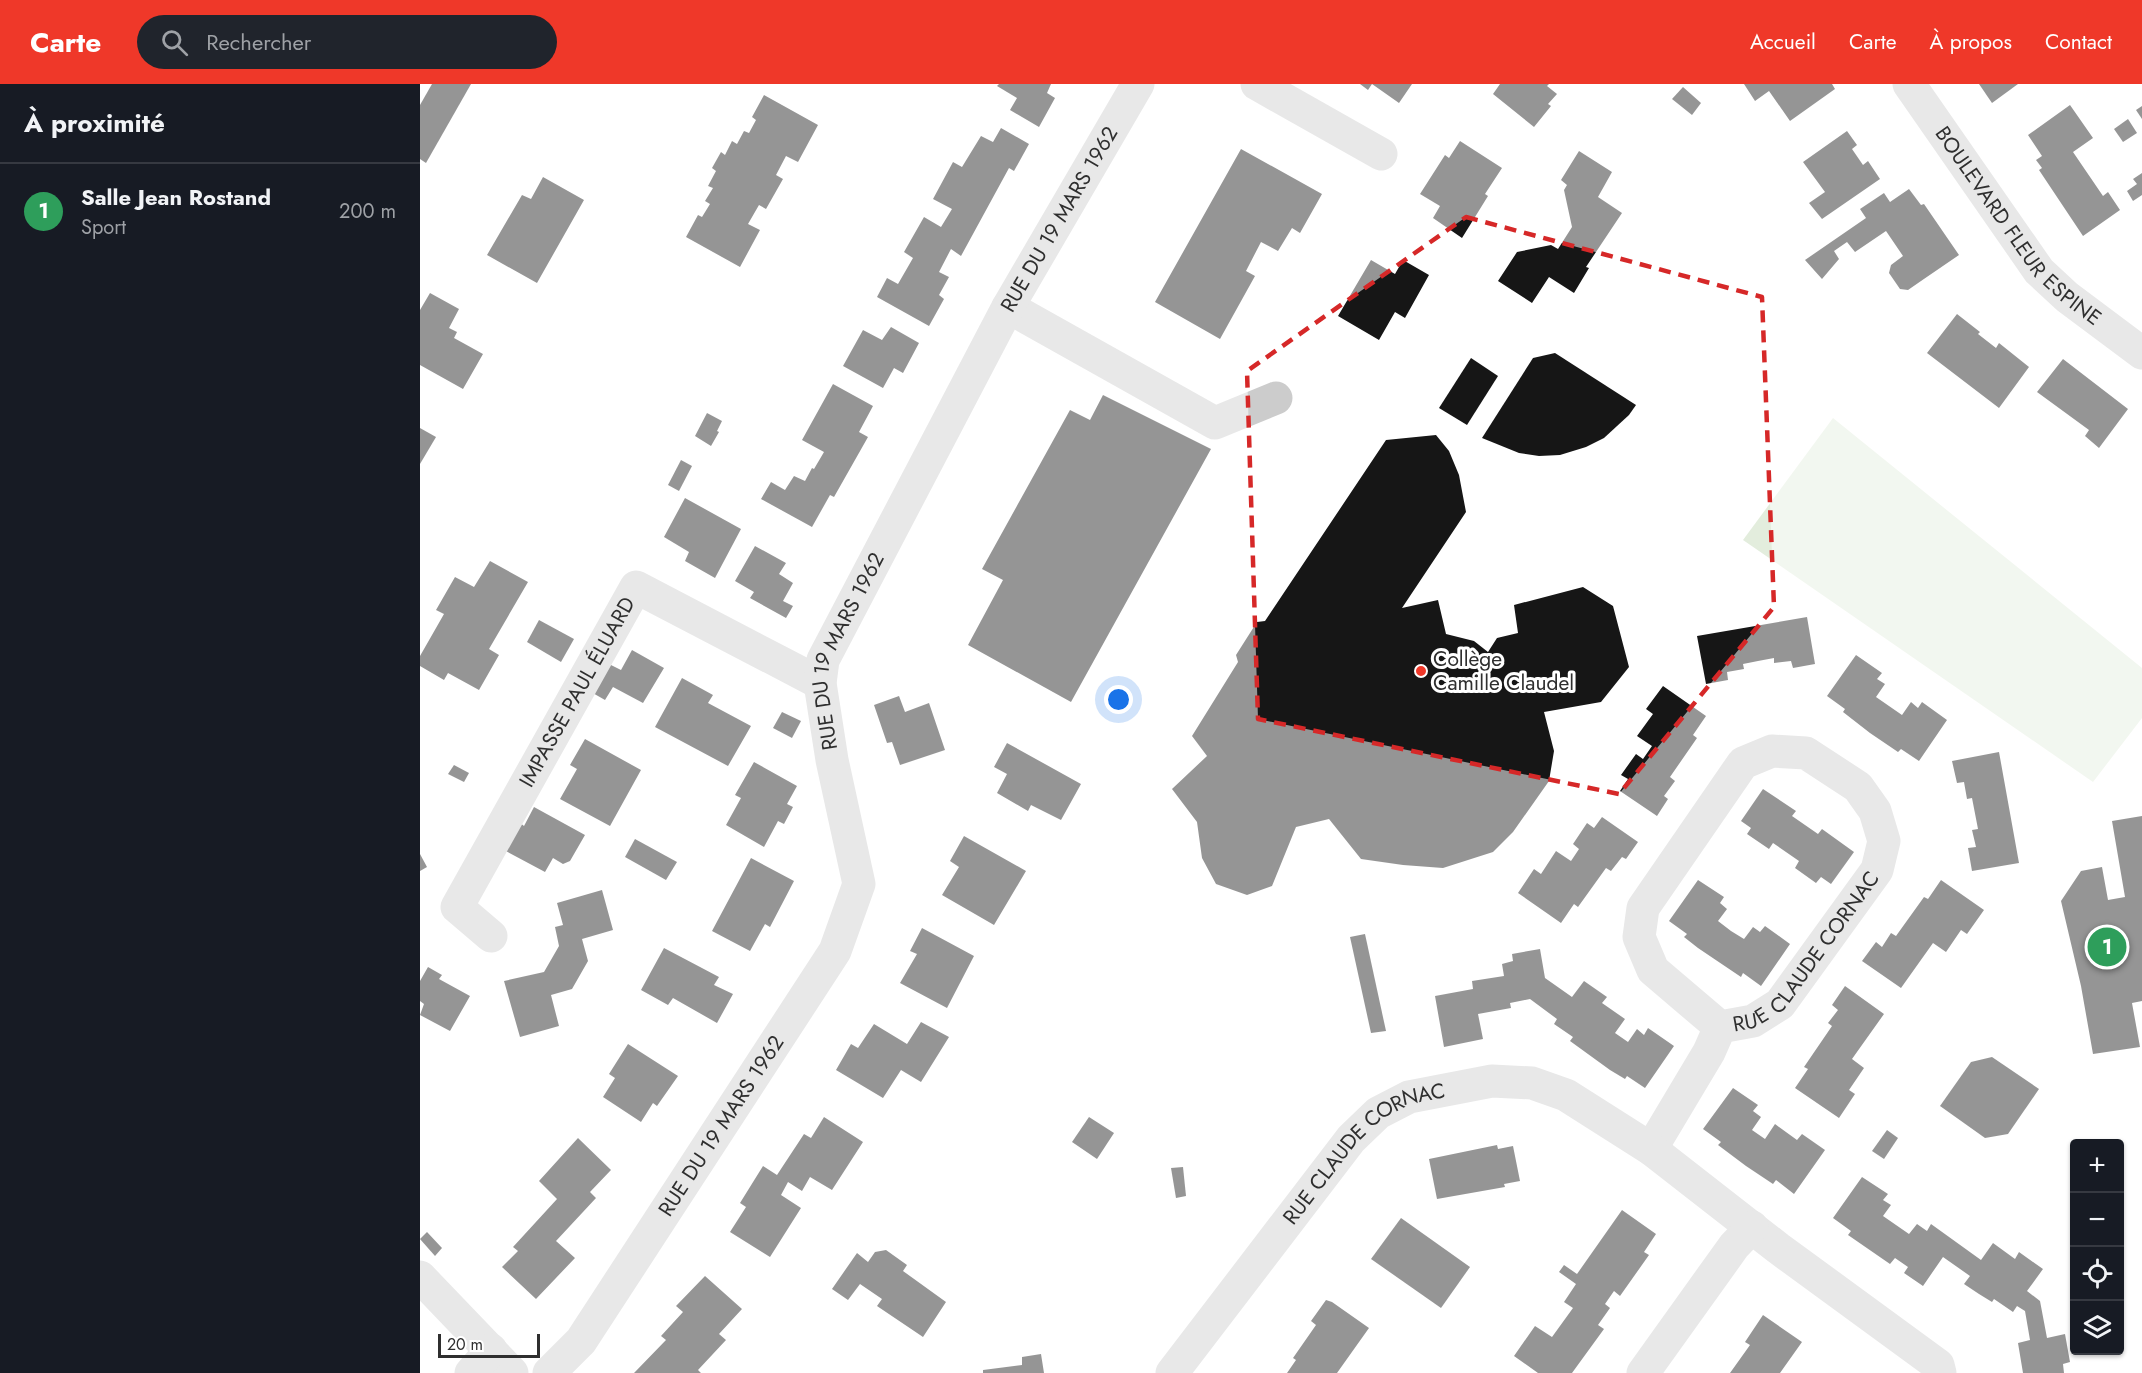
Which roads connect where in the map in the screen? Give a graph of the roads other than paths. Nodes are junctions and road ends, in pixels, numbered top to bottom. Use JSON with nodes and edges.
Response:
{"nodes":[{"id":1,"x":1138,"y":84,"type":"edge"},
{"id":2,"x":1257,"y":84,"type":"edge"},
{"id":3,"x":1909,"y":84,"type":"edge"},
{"id":4,"x":1382,"y":154,"type":"dead end"},
{"id":5,"x":1008,"y":307,"type":"junction"},
{"id":6,"x":2142,"y":352,"type":"edge"},
{"id":7,"x":1276,"y":398,"type":"dead end"},
{"id":8,"x":820,"y":683,"type":"junction"},
{"id":9,"x":491,"y":936,"type":"dead end"},
{"id":10,"x":1720,"y":1027,"type":"junction"},
{"id":11,"x":1652,"y":1149,"type":"junction"},
{"id":12,"x":1752,"y":1227,"type":"junction"},
{"id":13,"x":420,"y":1277,"type":"edge"},
{"id":14,"x":491,"y":1365,"type":"edge"},
{"id":15,"x":549,"y":1373,"type":"edge"},
{"id":16,"x":1172,"y":1373,"type":"edge"},
{"id":17,"x":1643,"y":1373,"type":"edge"},
{"id":18,"x":1940,"y":1373,"type":"edge"}],
"edges":[{"from":1,"to":5,"type":"street","name":"RUE DU 19 MARS 1962"},
{"from":2,"to":4,"type":"street"},
{"from":3,"to":6,"type":"street","name":"BOULEVARD FLEUR ESPINE"},
{"from":5,"to":7,"type":"street"},
{"from":5,"to":8,"type":"street","name":"RUE DU 19 MARS 1962"},
{"from":8,"to":9,"type":"street","name":"IMPASSE PAUL ÉLUARD"},
{"from":8,"to":15,"type":"street","name":"RUE DU 19 MARS 1962"},
{"from":10,"to":10,"type":"street","name":"RUE CLAUDE CORNAC"},
{"from":10,"to":11,"type":"street","name":"RUE CLAUDE CORNAC"},
{"from":11,"to":12,"type":"street","name":"RUE CLAUDE CORNAC"},
{"from":11,"to":16,"type":"street","name":"RUE CLAUDE CORNAC"},
{"from":12,"to":17,"type":"street"},
{"from":12,"to":18,"type":"street","name":"RUE CLAUDE CORNAC"},
{"from":13,"to":14,"type":"street"}]}
